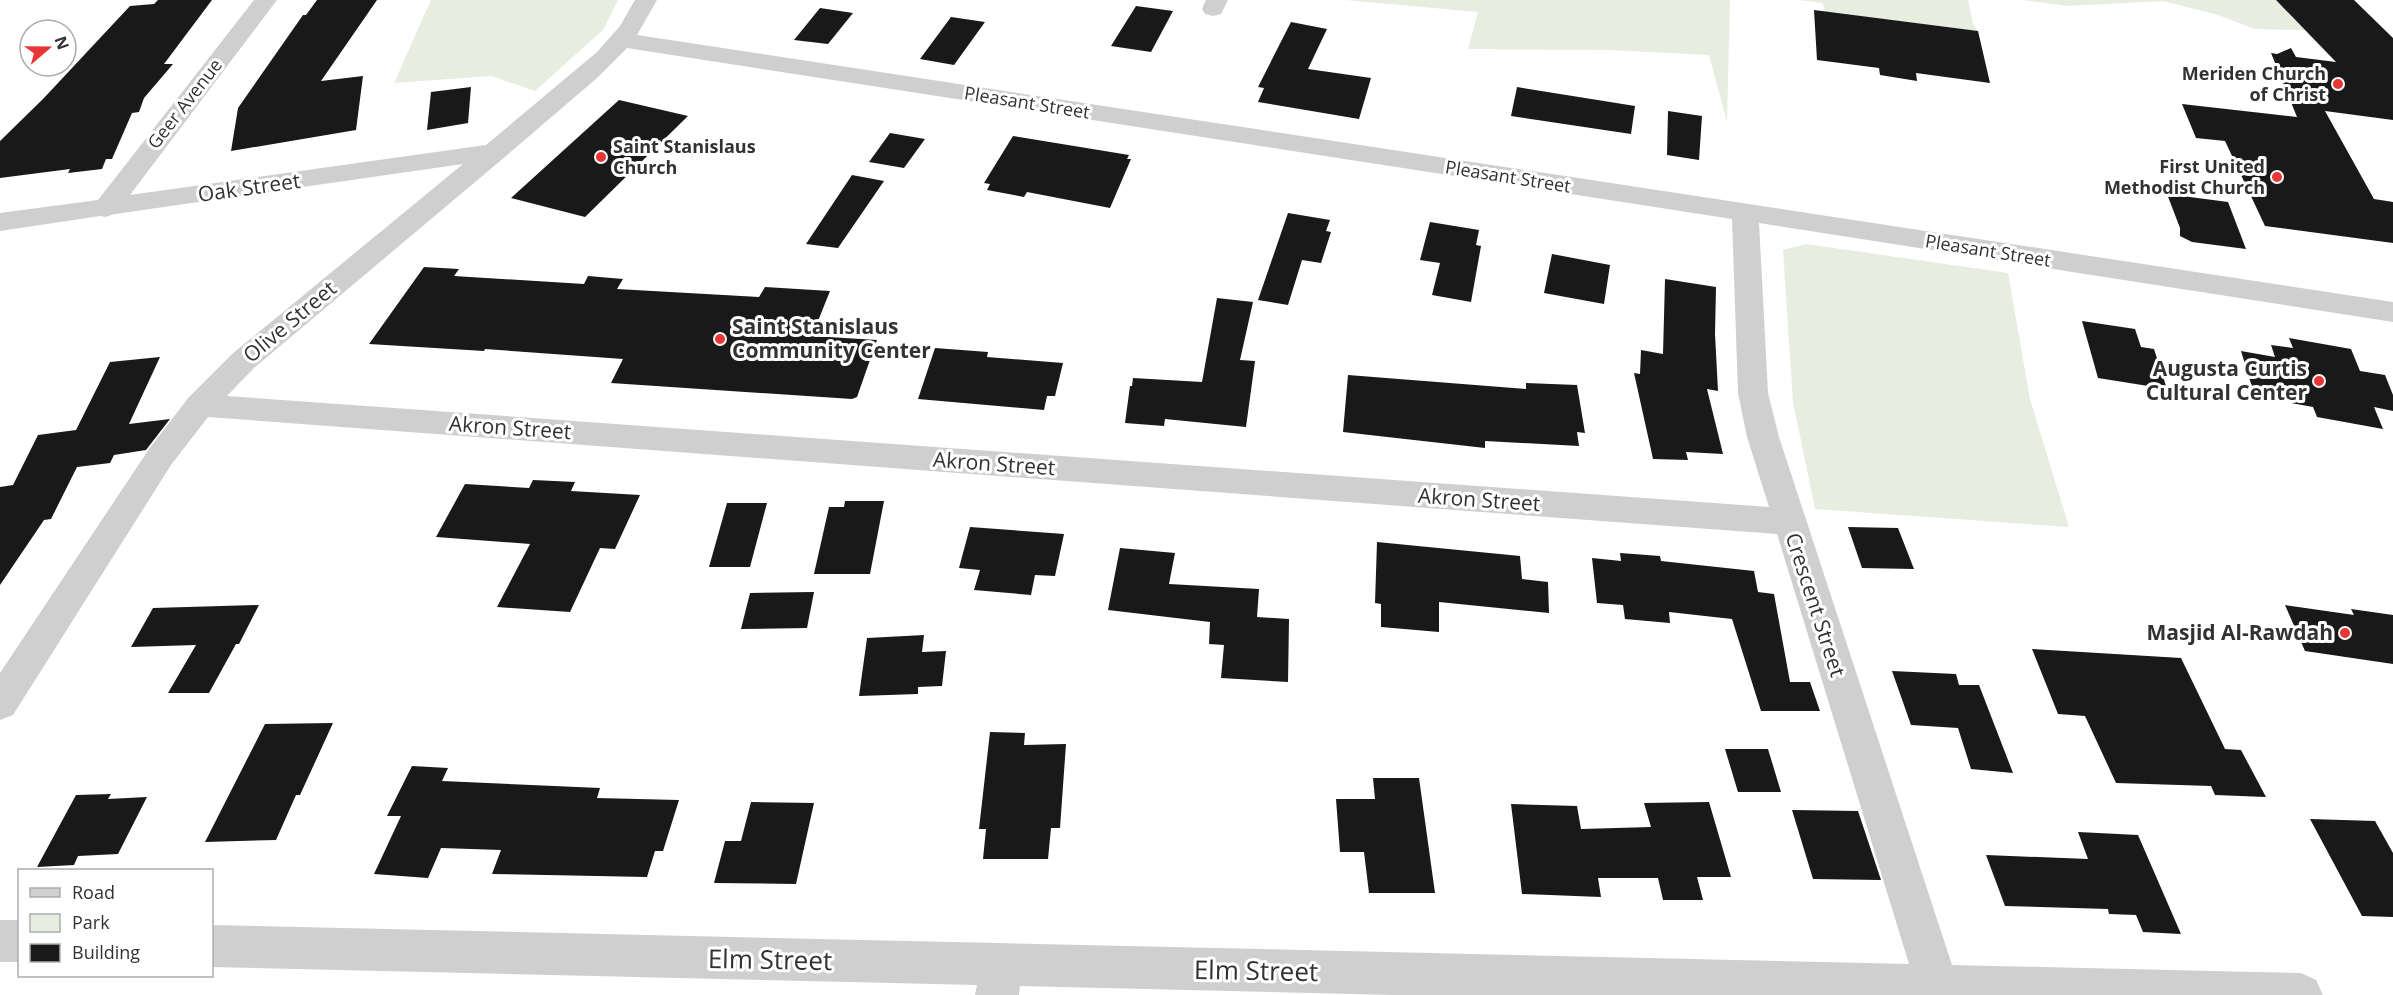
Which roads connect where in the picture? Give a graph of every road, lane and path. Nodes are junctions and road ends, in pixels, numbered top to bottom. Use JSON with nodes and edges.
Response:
{"nodes":[{"id":1,"x":266,"y":0,"type":"edge"},
{"id":2,"x":646,"y":0,"type":"edge"},
{"id":3,"x":623,"y":40,"type":"junction"},
{"id":4,"x":497,"y":151,"type":"junction"},
{"id":5,"x":105,"y":209,"type":"junction"},
{"id":6,"x":1745,"y":214,"type":"junction"},
{"id":7,"x":0,"y":222,"type":"edge"},
{"id":8,"x":2393,"y":312,"type":"edge"},
{"id":9,"x":200,"y":405,"type":"junction"},
{"id":10,"x":1789,"y":522,"type":"junction"},
{"id":11,"x":0,"y":705,"type":"edge"},
{"id":12,"x":0,"y":941,"type":"edge"},
{"id":13,"x":18,"y":941,"type":"edge"},
{"id":14,"x":213,"y":946,"type":"edge"},
{"id":15,"x":999,"y":980,"type":"edge"},
{"id":16,"x":1937,"y":986,"type":"junction"},
{"id":17,"x":2301,"y":995,"type":"edge"}],
"edges":[{"from":1,"to":5,"type":"street","name":"Geer Avenue"},
{"from":2,"to":3,"type":"street","name":"Olive Street"},
{"from":3,"to":4,"type":"street","name":"Olive Street"},
{"from":3,"to":6,"type":"street","name":"Pleasant Street"},
{"from":4,"to":5,"type":"street","name":"Oak Street"},
{"from":4,"to":9,"type":"street","name":"Olive Street"},
{"from":5,"to":7,"type":"street","name":"Oak Street"},
{"from":6,"to":8,"type":"street","name":"Pleasant Street"},
{"from":6,"to":10,"type":"street","name":"Crescent Street"},
{"from":9,"to":10,"type":"street","name":"Akron Street"},
{"from":9,"to":11,"type":"street","name":"Olive Street"},
{"from":10,"to":16,"type":"street","name":"Crescent Street"},
{"from":12,"to":13,"type":"street"},
{"from":14,"to":15,"type":"street","name":"Elm Street"},
{"from":15,"to":16,"type":"street","name":"Elm Street"},
{"from":16,"to":17,"type":"street","name":"Elm Street"}]}
